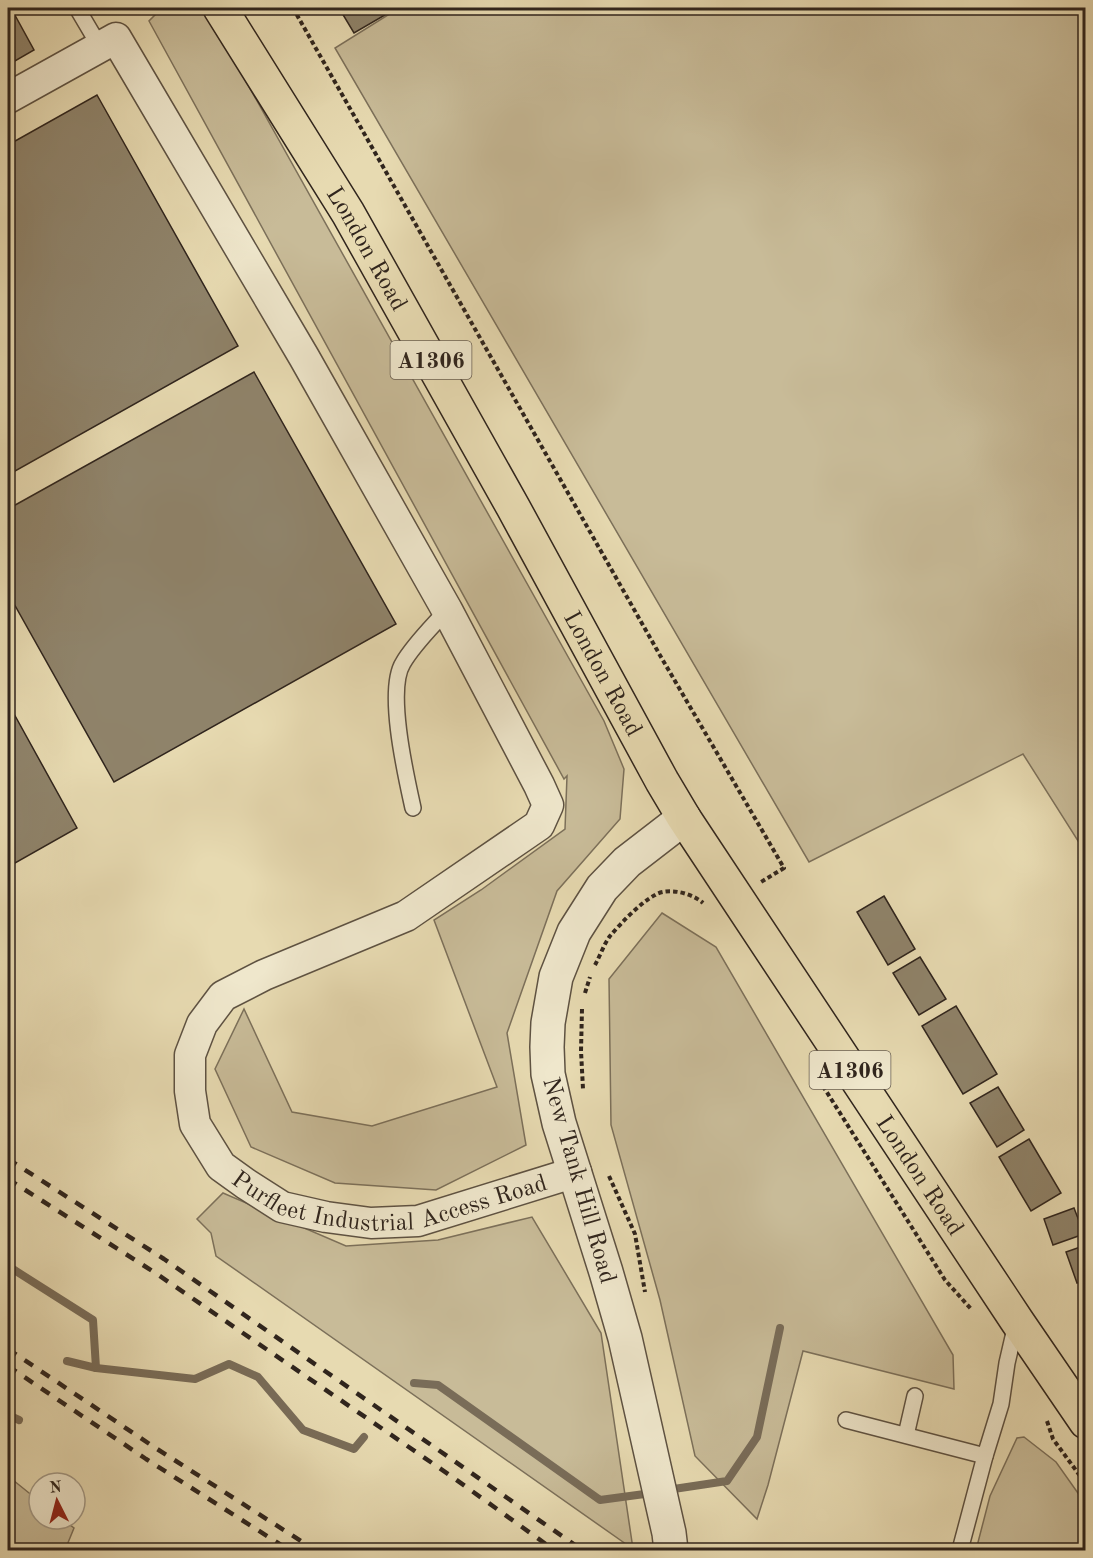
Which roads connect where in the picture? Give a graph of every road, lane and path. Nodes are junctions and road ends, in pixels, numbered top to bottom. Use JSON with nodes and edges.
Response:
{"nodes":[{"id":1,"x":77,"y":8,"type":"edge"},
{"id":2,"x":220,"y":8,"type":"edge"},
{"id":3,"x":293,"y":8,"type":"edge"},
{"id":4,"x":100,"y":46,"type":"junction"},
{"id":5,"x":8,"y":98,"type":"edge"},
{"id":6,"x":447,"y":610,"type":"junction"},
{"id":7,"x":413,"y":808,"type":"dead end"},
{"id":8,"x":684,"y":818,"type":"junction"},
{"id":9,"x":760,"y":883,"type":"dead end"},
{"id":10,"x":705,"y":905,"type":"dead end"},
{"id":11,"x":807,"y":1061,"type":"dead end"},
{"id":12,"x":584,"y":1098,"type":"dead end"},
{"id":13,"x":576,"y":1172,"type":"junction"},
{"id":14,"x":609,"y":1176,"type":"dead end"},
{"id":15,"x":646,"y":1302,"type":"dead end"},
{"id":16,"x":973,"y":1311,"type":"dead end"},
{"id":17,"x":1017,"y":1322,"type":"junction"},
{"id":18,"x":915,"y":1396,"type":"dead end"},
{"id":19,"x":846,"y":1420,"type":"dead end"},
{"id":20,"x":1086,"y":1422,"type":"edge"},
{"id":21,"x":1048,"y":1423,"type":"dead end"},
{"id":22,"x":906,"y":1435,"type":"junction"},
{"id":23,"x":985,"y":1456,"type":"junction"},
{"id":24,"x":1086,"y":1484,"type":"edge"},
{"id":25,"x":671,"y":1551,"type":"edge"},
{"id":26,"x":960,"y":1551,"type":"edge"}],
"edges":[{"from":1,"to":4,"type":"lane"},
{"from":2,"to":8,"type":"main road","name":"London Road","number":"A1306"},
{"from":3,"to":9,"type":"path"},
{"from":4,"to":5,"type":"street"},
{"from":4,"to":6,"type":"street","name":"Purfleet Industrial Access Road"},
{"from":6,"to":7,"type":"lane"},
{"from":6,"to":13,"type":"street","name":"Purfleet Industrial Access Road"},
{"from":8,"to":13,"type":"street","name":"New Tank Hill Road"},
{"from":8,"to":17,"type":"main road","name":"London Road","number":"A1306"},
{"from":10,"to":12,"type":"path"},
{"from":11,"to":16,"type":"path"},
{"from":13,"to":25,"type":"street","name":"New Tank Hill Road"},
{"from":14,"to":15,"type":"path"},
{"from":17,"to":20,"type":"main road","number":"A1306"},
{"from":17,"to":23,"type":"lane"},
{"from":18,"to":22,"type":"lane"},
{"from":19,"to":22,"type":"lane"},
{"from":21,"to":24,"type":"path"},
{"from":22,"to":23,"type":"lane"},
{"from":23,"to":26,"type":"lane"}]}
